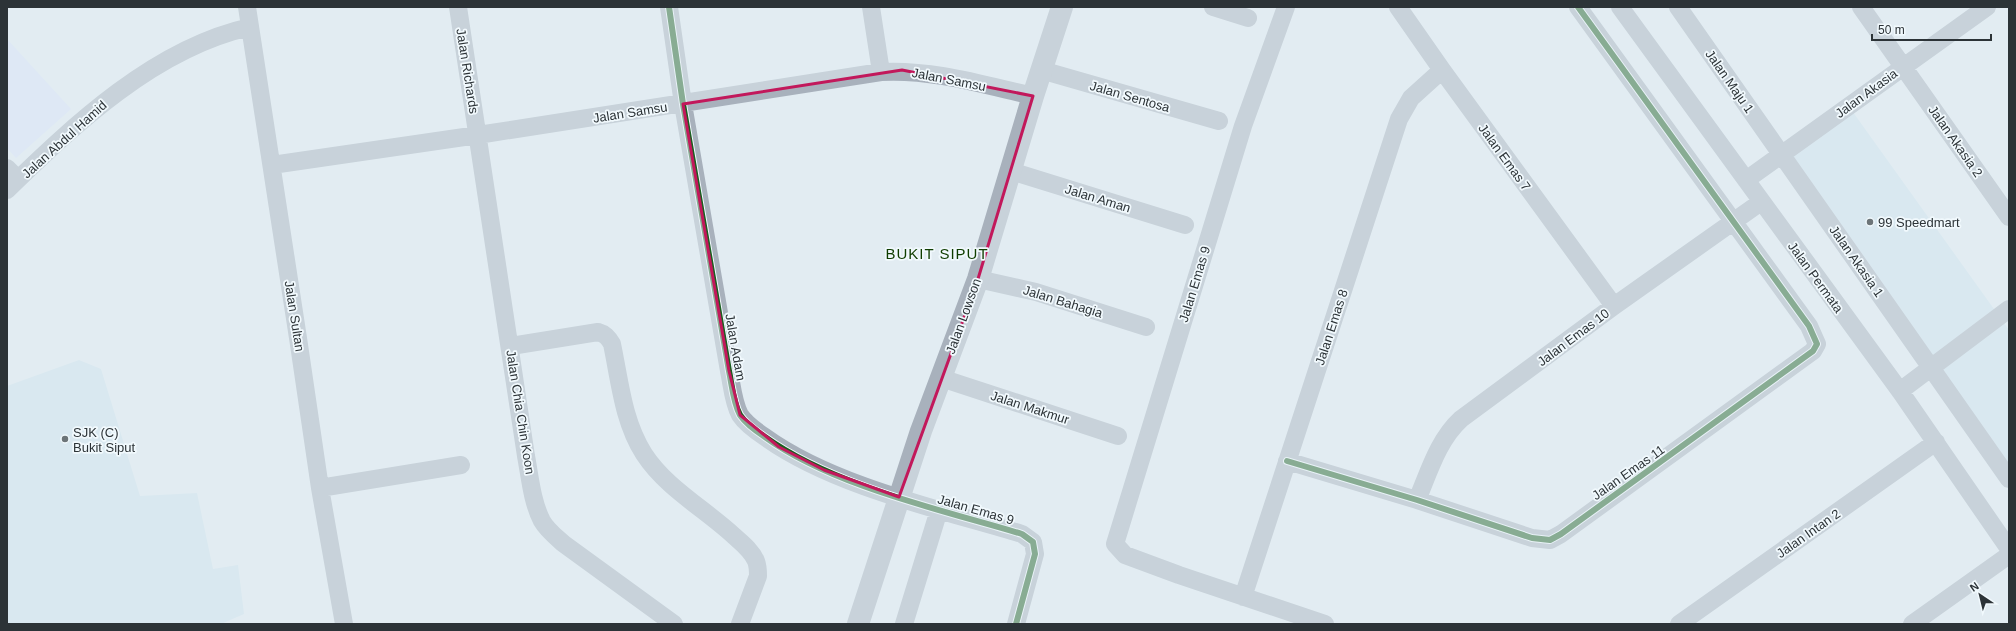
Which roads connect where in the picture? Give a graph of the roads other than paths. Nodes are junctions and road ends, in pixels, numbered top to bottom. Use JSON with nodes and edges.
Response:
{"nodes":[{"id":1,"x":247,"y":7,"type":"edge"},
{"id":2,"x":458,"y":7,"type":"edge"},
{"id":3,"x":669,"y":7,"type":"edge"},
{"id":4,"x":872,"y":7,"type":"edge"},
{"id":5,"x":1062,"y":7,"type":"edge"},
{"id":6,"x":1213,"y":7,"type":"edge"},
{"id":7,"x":1286,"y":7,"type":"edge"},
{"id":8,"x":1398,"y":7,"type":"edge"},
{"id":9,"x":1578,"y":7,"type":"edge"},
{"id":10,"x":1620,"y":7,"type":"edge"},
{"id":11,"x":1678,"y":7,"type":"edge"},
{"id":12,"x":1861,"y":7,"type":"edge"},
{"id":13,"x":1987,"y":7,"type":"edge"},
{"id":14,"x":1248,"y":18,"type":"dead end"},
{"id":15,"x":250,"y":27,"type":"junction"},
{"id":16,"x":1903,"y":66,"type":"junction"},
{"id":17,"x":1041,"y":70,"type":"junction"},
{"id":18,"x":1442,"y":70,"type":"junction"},
{"id":19,"x":881,"y":72,"type":"junction"},
{"id":20,"x":1033,"y":96,"type":"junction"},
{"id":21,"x":683,"y":104,"type":"junction"},
{"id":22,"x":1219,"y":122,"type":"dead end"},
{"id":23,"x":478,"y":135,"type":"junction"},
{"id":24,"x":1783,"y":155,"type":"junction"},
{"id":25,"x":272,"y":165,"type":"junction"},
{"id":26,"x":1011,"y":171,"type":"junction"},
{"id":27,"x":11,"y":179,"type":"edge"},
{"id":28,"x":1746,"y":180,"type":"junction"},
{"id":29,"x":1761,"y":202,"type":"junction"},
{"id":30,"x":2009,"y":217,"type":"edge"},
{"id":31,"x":1731,"y":222,"type":"junction"},
{"id":32,"x":1185,"y":225,"type":"dead end"},
{"id":33,"x":978,"y":279,"type":"junction"},
{"id":34,"x":1614,"y":306,"type":"junction"},
{"id":35,"x":2009,"y":309,"type":"edge"},
{"id":36,"x":1146,"y":327,"type":"dead end"},
{"id":37,"x":511,"y":346,"type":"junction"},
{"id":38,"x":1931,"y":367,"type":"junction"},
{"id":39,"x":941,"y":378,"type":"junction"},
{"id":40,"x":1900,"y":391,"type":"junction"},
{"id":41,"x":1118,"y":436,"type":"dead end"},
{"id":42,"x":1936,"y":442,"type":"junction"},
{"id":43,"x":1287,"y":461,"type":"junction"},
{"id":44,"x":461,"y":465,"type":"dead end"},
{"id":45,"x":2009,"y":479,"type":"edge"},
{"id":46,"x":320,"y":488,"type":"junction"},
{"id":47,"x":899,"y":497,"type":"junction"},
{"id":48,"x":1417,"y":500,"type":"junction"},
{"id":49,"x":939,"y":510,"type":"junction"},
{"id":50,"x":2009,"y":549,"type":"edge"},
{"id":51,"x":2009,"y":555,"type":"edge"},
{"id":52,"x":1242,"y":597,"type":"junction"},
{"id":53,"x":344,"y":624,"type":"edge"},
{"id":54,"x":674,"y":624,"type":"edge"},
{"id":55,"x":740,"y":624,"type":"edge"},
{"id":56,"x":858,"y":624,"type":"edge"},
{"id":57,"x":904,"y":624,"type":"edge"},
{"id":58,"x":1016,"y":624,"type":"edge"},
{"id":59,"x":1325,"y":624,"type":"edge"},
{"id":60,"x":1679,"y":624,"type":"edge"},
{"id":61,"x":1912,"y":624,"type":"edge"}],
"edges":[{"from":1,"to":15,"type":"street","name":"Jalan Sultan"},
{"from":2,"to":23,"type":"street","name":"Jalan Richards"},
{"from":3,"to":21,"type":"street","name":"Jalan Adam"},
{"from":4,"to":19,"type":"street"},
{"from":5,"to":17,"type":"street","name":"Jalan Lowson"},
{"from":6,"to":14,"type":"street"},
{"from":7,"to":52,"type":"street","name":"Jalan Emas 9"},
{"from":8,"to":18,"type":"street","name":"Jalan Emas 7"},
{"from":9,"to":31,"type":"street"},
{"from":10,"to":28,"type":"street","name":"Jalan Permata"},
{"from":11,"to":24,"type":"street","name":"Jalan Maju 1"},
{"from":12,"to":16,"type":"street","name":"Jalan Akasia 2"},
{"from":13,"to":16,"type":"street","name":"Jalan Akasia"},
{"from":15,"to":25,"type":"street","name":"Jalan Sultan"},
{"from":15,"to":27,"type":"street","name":"Jalan Abdul Hamid"},
{"from":16,"to":24,"type":"street","name":"Jalan Akasia"},
{"from":16,"to":30,"type":"street","name":"Jalan Akasia 2"},
{"from":17,"to":20,"type":"street","name":"Jalan Lowson"},
{"from":17,"to":22,"type":"street","name":"Jalan Sentosa"},
{"from":18,"to":34,"type":"street","name":"Jalan Emas 7"},
{"from":18,"to":43,"type":"street","name":"Jalan Emas 8"},
{"from":19,"to":20,"type":"street","name":"Jalan Samsu"},
{"from":19,"to":21,"type":"street","name":"Jalan Samsu"},
{"from":20,"to":26,"type":"street","name":"Jalan Lowson"},
{"from":21,"to":23,"type":"street","name":"Jalan Samsu"},
{"from":21,"to":47,"type":"street","name":"Jalan Adam"},
{"from":23,"to":25,"type":"street","name":"Jalan Samsu"},
{"from":23,"to":37,"type":"street","name":"Jalan Chia Chin Koon"},
{"from":24,"to":28,"type":"street","name":"Jalan Akasia"},
{"from":24,"to":38,"type":"street","name":"Jalan Akasia 1"},
{"from":25,"to":46,"type":"street","name":"Jalan Sultan"},
{"from":26,"to":32,"type":"street","name":"Jalan Aman"},
{"from":26,"to":33,"type":"street","name":"Jalan Lowson"},
{"from":28,"to":29,"type":"street","name":"Jalan Permata"},
{"from":29,"to":31,"type":"street","name":"Jalan Emas 10"},
{"from":29,"to":40,"type":"street","name":"Jalan Permata"},
{"from":31,"to":34,"type":"street","name":"Jalan Emas 10"},
{"from":31,"to":48,"type":"street","name":"Jalan Emas 11"},
{"from":33,"to":36,"type":"street","name":"Jalan Bahagia"},
{"from":33,"to":39,"type":"street","name":"Jalan Lowson"},
{"from":34,"to":48,"type":"street","name":"Jalan Emas 10"},
{"from":35,"to":38,"type":"street"},
{"from":37,"to":54,"type":"street","name":"Jalan Chia Chin Koon"},
{"from":37,"to":55,"type":"street"},
{"from":38,"to":40,"type":"street"},
{"from":38,"to":45,"type":"street","name":"Jalan Akasia 1"},
{"from":39,"to":41,"type":"street","name":"Jalan Makmur"},
{"from":39,"to":47,"type":"street","name":"Jalan Lowson"},
{"from":40,"to":42,"type":"street","name":"Jalan Permata"},
{"from":42,"to":50,"type":"street","name":"Jalan Permata"},
{"from":42,"to":60,"type":"street","name":"Jalan Intan 2"},
{"from":43,"to":48,"type":"street","name":"Jalan Emas 11"},
{"from":43,"to":52,"type":"street","name":"Jalan Emas 8"},
{"from":44,"to":46,"type":"street"},
{"from":46,"to":53,"type":"street","name":"Jalan Sultan"},
{"from":47,"to":49,"type":"street","name":"Jalan Emas 9"},
{"from":47,"to":56,"type":"street","name":"Jalan Lowson"},
{"from":49,"to":57,"type":"street","name":"Jalan Emas 9"},
{"from":49,"to":58,"type":"street","name":"Jalan Emas 9"},
{"from":51,"to":61,"type":"street"},
{"from":52,"to":59,"type":"street"}]}
